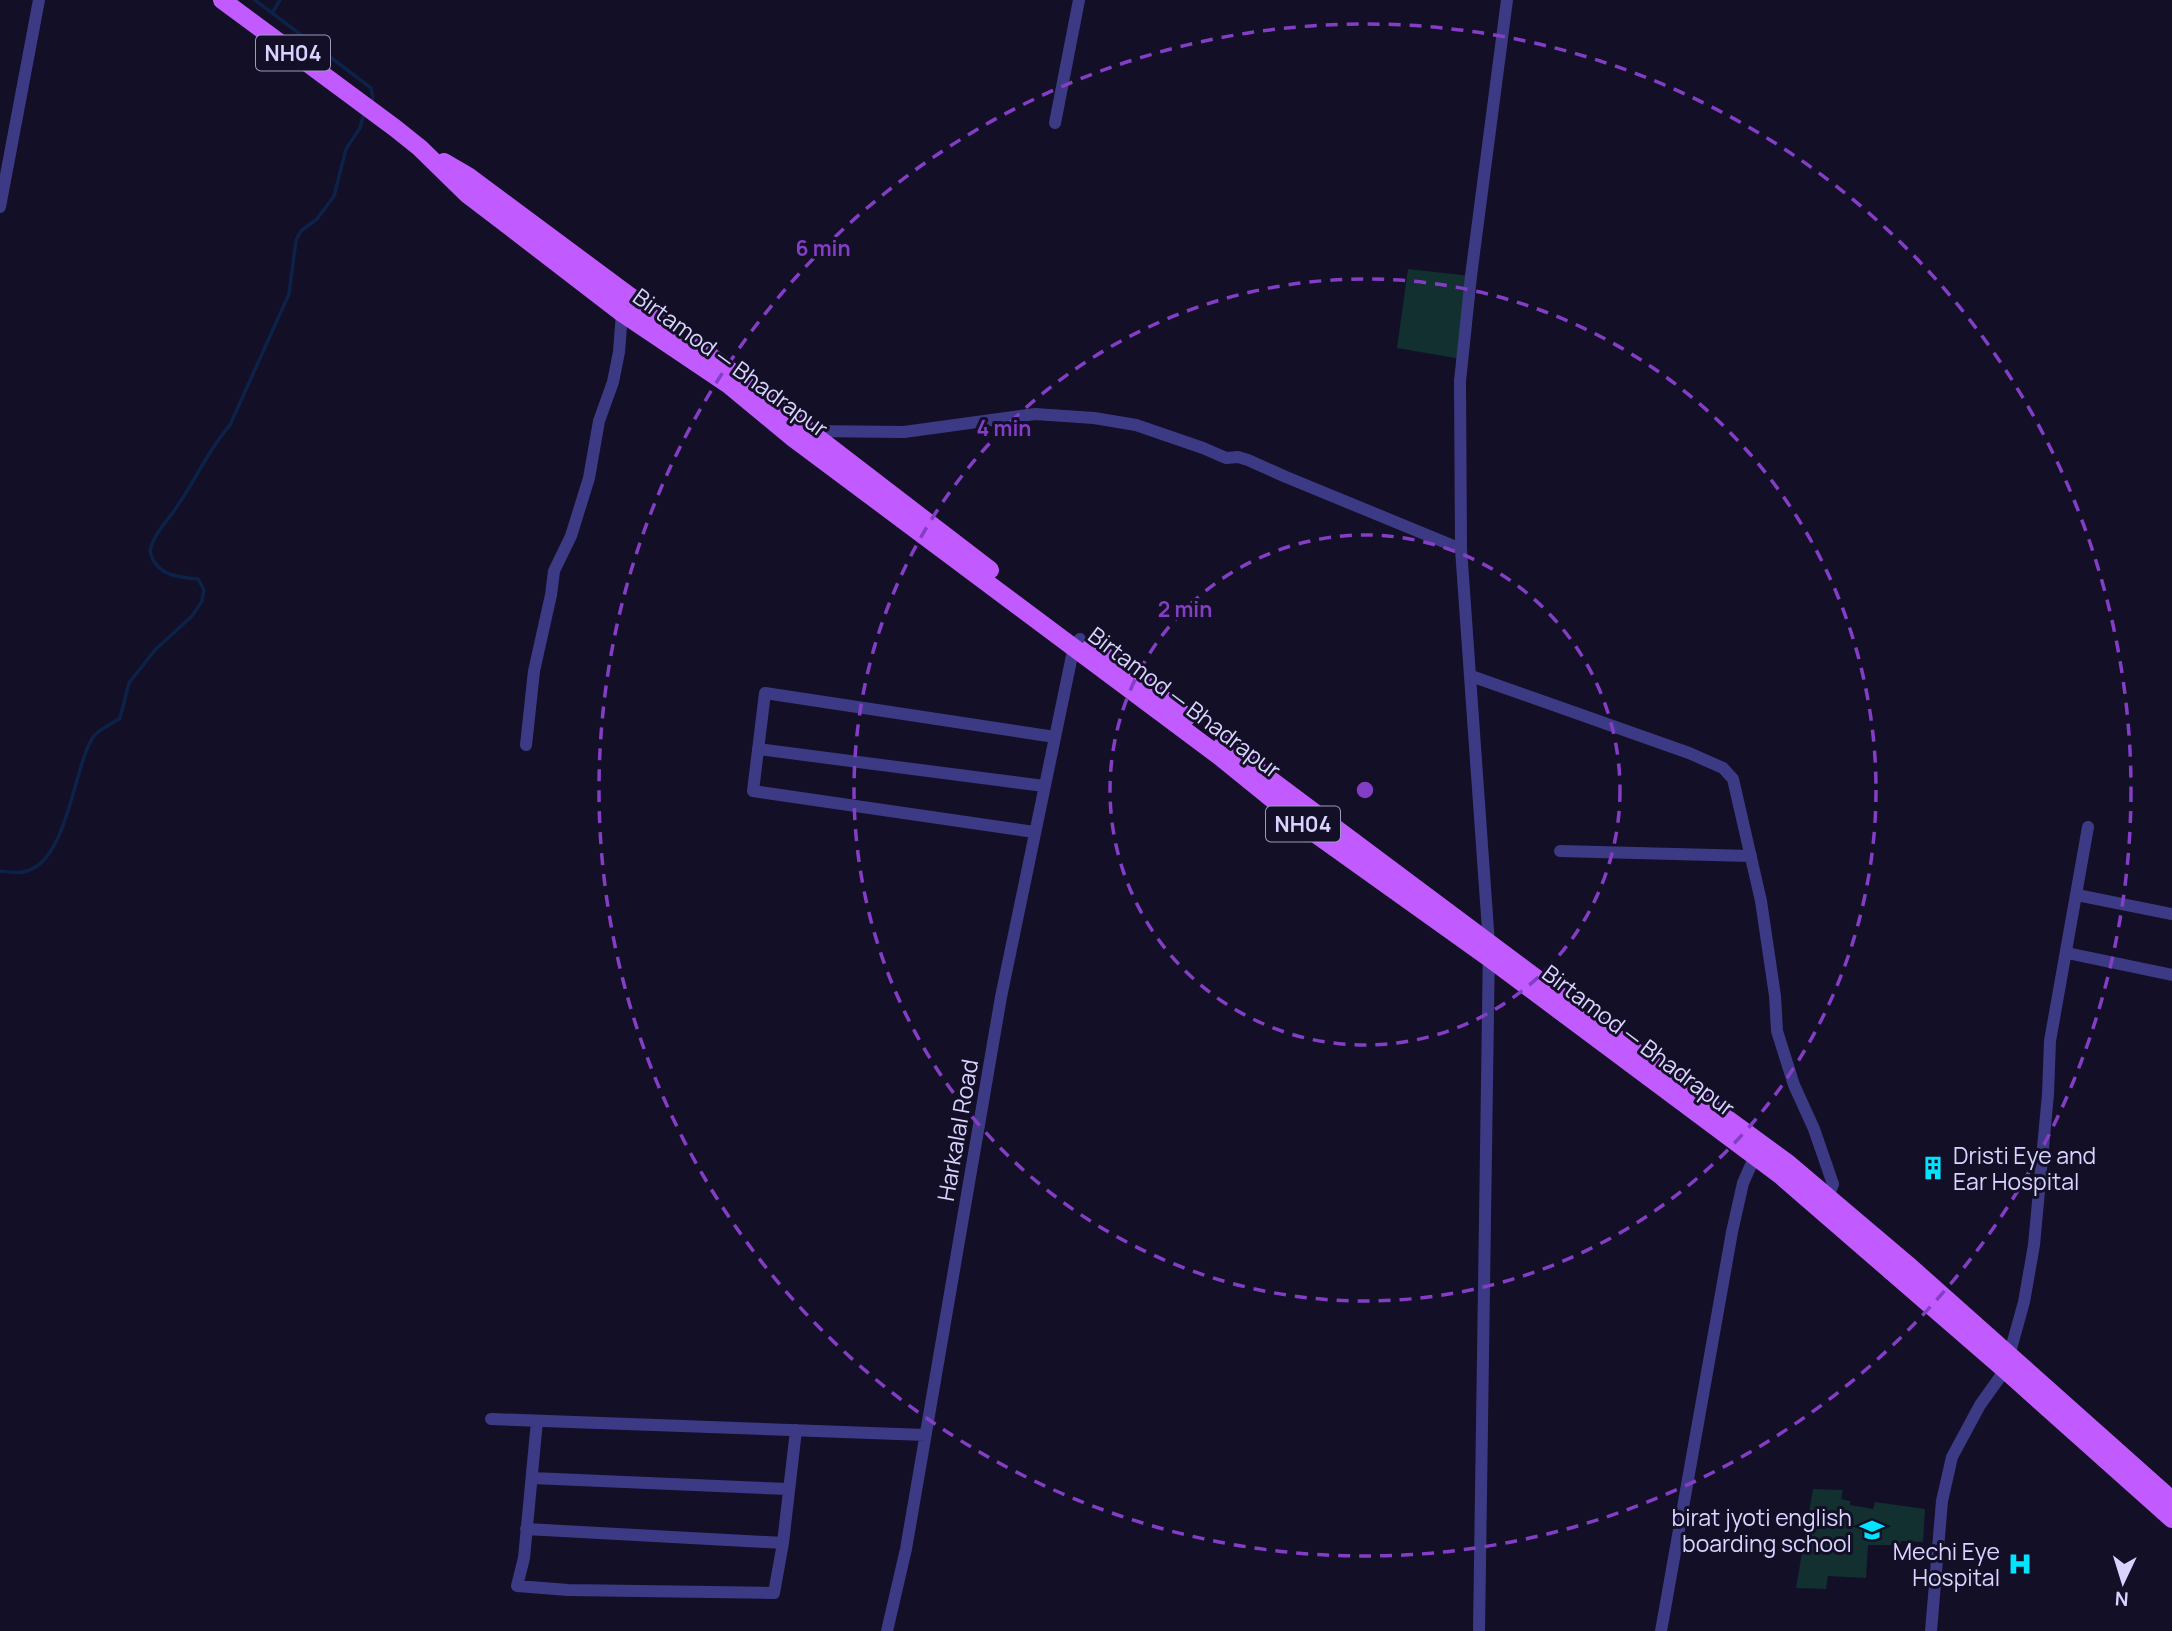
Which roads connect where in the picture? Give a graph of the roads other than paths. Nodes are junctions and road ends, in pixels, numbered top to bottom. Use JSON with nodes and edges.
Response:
{"nodes":[{"id":1,"x":38,"y":0,"type":"edge"},
{"id":2,"x":222,"y":0,"type":"edge"},
{"id":3,"x":1079,"y":0,"type":"edge"},
{"id":4,"x":1507,"y":0,"type":"edge"},
{"id":5,"x":1055,"y":122,"type":"dead end"},
{"id":6,"x":420,"y":148,"type":"junction"},
{"id":7,"x":0,"y":202,"type":"edge"},
{"id":8,"x":622,"y":313,"type":"junction"},
{"id":9,"x":799,"y":435,"type":"junction"},
{"id":10,"x":1461,"y":550,"type":"junction"},
{"id":11,"x":1077,"y":643,"type":"junction"},
{"id":12,"x":1471,"y":676,"type":"junction"},
{"id":13,"x":1055,"y":737,"type":"junction"},
{"id":14,"x":526,"y":745,"type":"dead end"},
{"id":15,"x":758,"y":749,"type":"junction"},
{"id":16,"x":1044,"y":786,"type":"junction"},
{"id":17,"x":2088,"y":827,"type":"dead end"},
{"id":18,"x":1034,"y":832,"type":"junction"},
{"id":19,"x":1560,"y":851,"type":"dead end"},
{"id":20,"x":1751,"y":856,"type":"junction"},
{"id":21,"x":2077,"y":895,"type":"junction"},
{"id":22,"x":2172,"y":914,"type":"edge"},
{"id":23,"x":1489,"y":951,"type":"junction"},
{"id":24,"x":2067,"y":953,"type":"junction"},
{"id":25,"x":2172,"y":975,"type":"edge"},
{"id":26,"x":1755,"y":1156,"type":"junction"},
{"id":27,"x":1828,"y":1197,"type":"junction"},
{"id":28,"x":1846,"y":1221,"type":"junction"},
{"id":29,"x":2007,"y":1362,"type":"junction"},
{"id":30,"x":491,"y":1419,"type":"dead end"},
{"id":31,"x":537,"y":1421,"type":"junction"},
{"id":32,"x":796,"y":1430,"type":"junction"},
{"id":33,"x":925,"y":1435,"type":"junction"},
{"id":34,"x":532,"y":1478,"type":"junction"},
{"id":35,"x":788,"y":1489,"type":"junction"},
{"id":36,"x":2166,"y":1500,"type":"edge"},
{"id":37,"x":2172,"y":1518,"type":"edge"},
{"id":38,"x":526,"y":1529,"type":"junction"},
{"id":39,"x":783,"y":1543,"type":"junction"},
{"id":40,"x":887,"y":1631,"type":"edge"},
{"id":41,"x":1479,"y":1631,"type":"edge"},
{"id":42,"x":1661,"y":1631,"type":"edge"},
{"id":43,"x":1931,"y":1631,"type":"edge"}],
"edges":[{"from":1,"to":7,"type":"street"},
{"from":2,"to":6,"type":"main road","name":"Birtamod — Bhadrapur","number":"NH04"},
{"from":3,"to":5,"type":"street"},
{"from":4,"to":10,"type":"street"},
{"from":6,"to":8,"type":"main road","name":"Birtamod — Bhadrapur","number":"NH04"},
{"from":6,"to":9,"type":"main road","name":"Birtamod — Bhadrapur","number":"NH04"},
{"from":8,"to":9,"type":"main road","name":"Birtamod — Bhadrapur","number":"NH04"},
{"from":8,"to":14,"type":"street"},
{"from":9,"to":10,"type":"street"},
{"from":9,"to":11,"type":"main road","name":"Birtamod — Bhadrapur","number":"NH04"},
{"from":10,"to":12,"type":"street"},
{"from":11,"to":13,"type":"street","name":"Harkalal Road"},
{"from":11,"to":23,"type":"main road","name":"Birtamod — Bhadrapur","number":"NH04"},
{"from":12,"to":20,"type":"street"},
{"from":12,"to":23,"type":"street"},
{"from":13,"to":15,"type":"street"},
{"from":13,"to":16,"type":"street","name":"Harkalal Road"},
{"from":15,"to":16,"type":"street"},
{"from":15,"to":18,"type":"street"},
{"from":16,"to":18,"type":"street","name":"Harkalal Road"},
{"from":17,"to":21,"type":"street"},
{"from":18,"to":33,"type":"street","name":"Harkalal Road"},
{"from":19,"to":20,"type":"street"},
{"from":20,"to":27,"type":"street"},
{"from":21,"to":22,"type":"street"},
{"from":21,"to":24,"type":"street"},
{"from":23,"to":26,"type":"main road","name":"Birtamod — Bhadrapur","number":"NH04"},
{"from":23,"to":27,"type":"main road","name":"Birtamod — Bhadrapur","number":"NH04"},
{"from":23,"to":41,"type":"street"},
{"from":24,"to":25,"type":"street"},
{"from":24,"to":29,"type":"street"},
{"from":26,"to":28,"type":"main road","name":"Birtamod — Bhadrapur","number":"NH04"},
{"from":26,"to":42,"type":"street"},
{"from":27,"to":28,"type":"main road","name":"Birtamod — Bhadrapur","number":"NH04"},
{"from":28,"to":29,"type":"main road","name":"Birtamod — Bhadrapur","number":"NH04"},
{"from":29,"to":36,"type":"main road","name":"Birtamod — Bhadrapur","number":"NH04"},
{"from":29,"to":43,"type":"street"},
{"from":30,"to":31,"type":"street"},
{"from":31,"to":32,"type":"street"},
{"from":31,"to":34,"type":"street"},
{"from":32,"to":33,"type":"street"},
{"from":32,"to":35,"type":"street"},
{"from":33,"to":40,"type":"street","name":"Harkalal Road"},
{"from":34,"to":35,"type":"street"},
{"from":34,"to":38,"type":"street"},
{"from":35,"to":39,"type":"street"},
{"from":36,"to":37,"type":"main road","name":"Birtamod — Bhadrapur","number":"NH04"},
{"from":38,"to":39,"type":"street"},
{"from":38,"to":39,"type":"street"}]}
